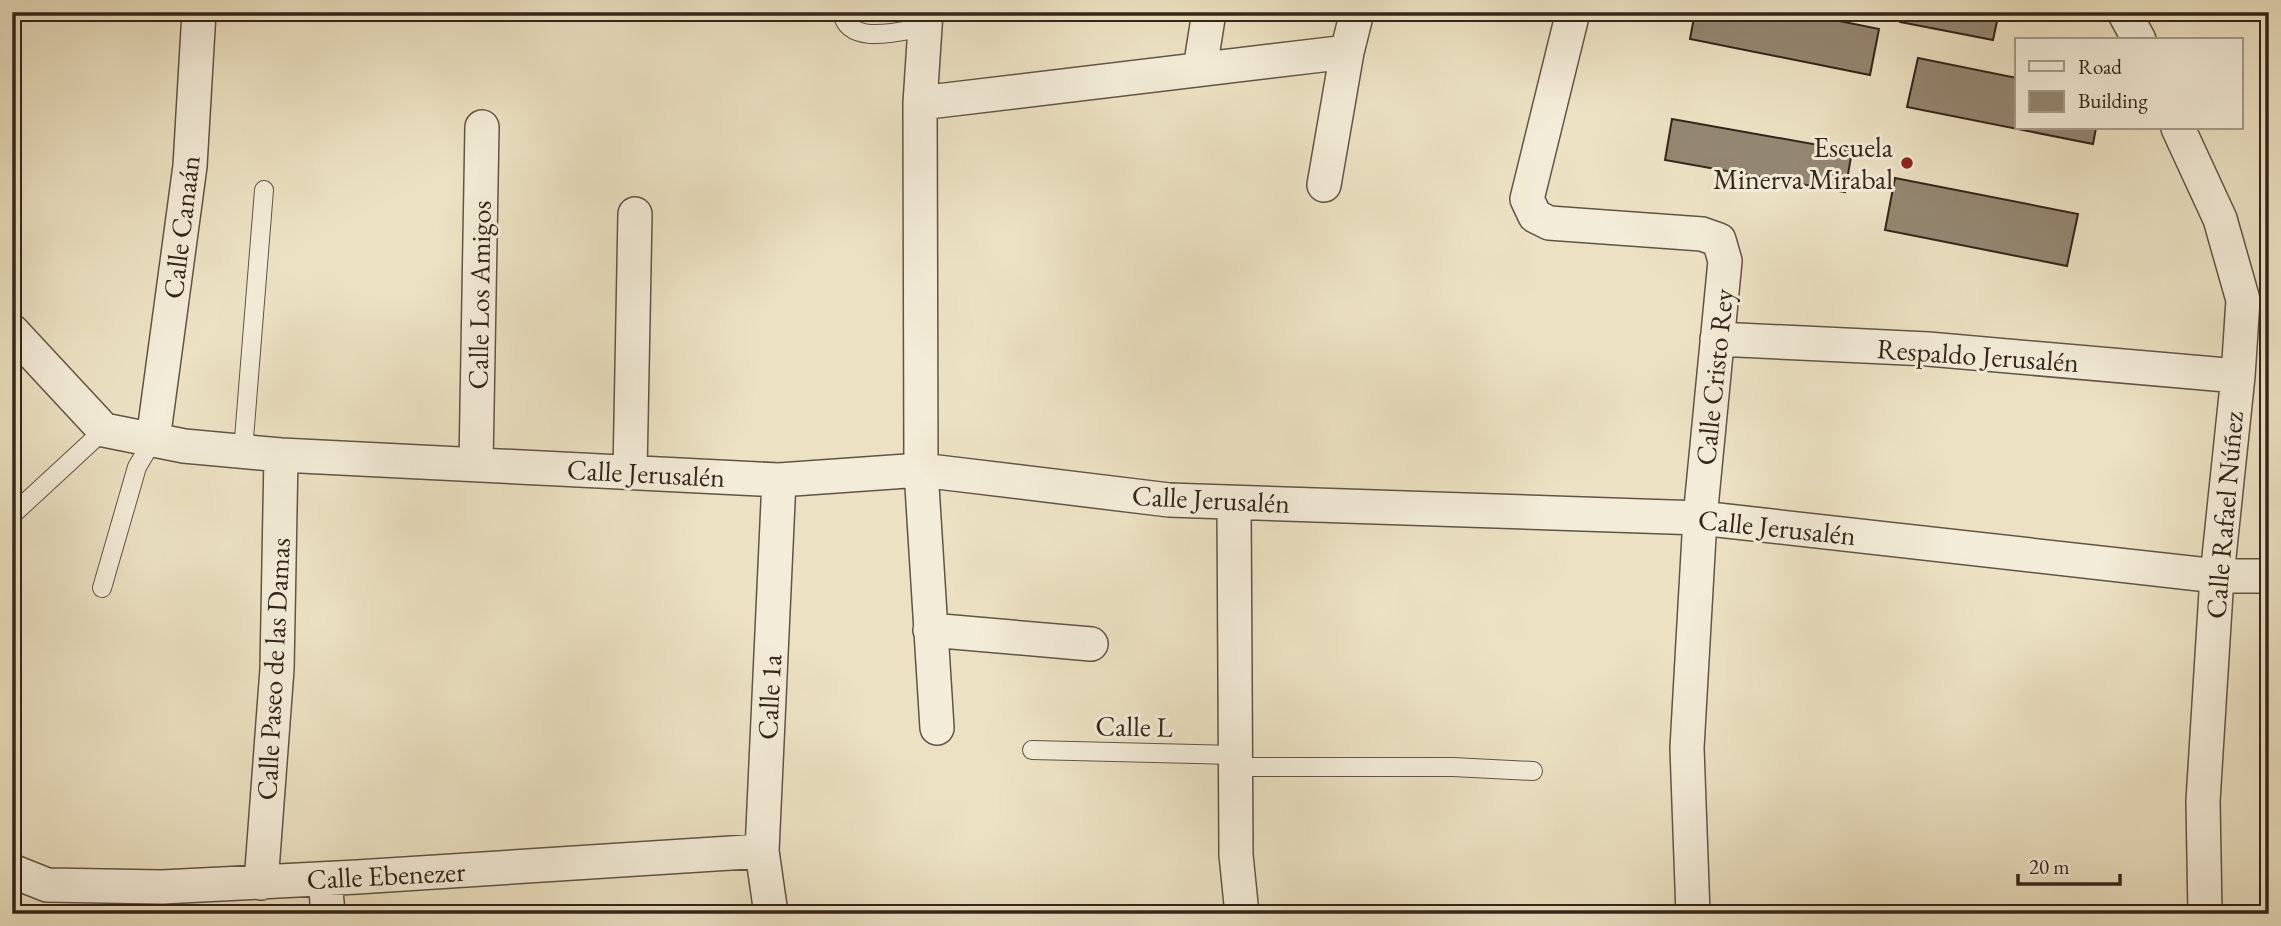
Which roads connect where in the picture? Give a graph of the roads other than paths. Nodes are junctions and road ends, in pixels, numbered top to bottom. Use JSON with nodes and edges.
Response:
{"nodes":[{"id":1,"x":199,"y":12,"type":"edge"},
{"id":2,"x":842,"y":12,"type":"edge"},
{"id":3,"x":1209,"y":12,"type":"edge"},
{"id":4,"x":1357,"y":12,"type":"edge"},
{"id":5,"x":1573,"y":12,"type":"edge"},
{"id":6,"x":2124,"y":12,"type":"edge"},
{"id":7,"x":925,"y":20,"type":"edge"},
{"id":8,"x":2137,"y":38,"type":"edge"},
{"id":9,"x":1347,"y":52,"type":"junction"},
{"id":10,"x":1200,"y":69,"type":"junction"},
{"id":11,"x":920,"y":103,"type":"junction"},
{"id":12,"x":482,"y":127,"type":"dead end"},
{"id":13,"x":2179,"y":130,"type":"edge"},
{"id":14,"x":1324,"y":185,"type":"dead end"},
{"id":15,"x":264,"y":190,"type":"dead end"},
{"id":16,"x":635,"y":214,"type":"dead end"},
{"id":17,"x":2256,"y":300,"type":"edge"},
{"id":18,"x":12,"y":331,"type":"edge"},
{"id":19,"x":1717,"y":340,"type":"junction"},
{"id":20,"x":2238,"y":376,"type":"junction"},
{"id":21,"x":104,"y":430,"type":"junction"},
{"id":22,"x":153,"y":440,"type":"junction"},
{"id":23,"x":243,"y":451,"type":"junction"},
{"id":24,"x":281,"y":454,"type":"junction"},
{"id":25,"x":476,"y":464,"type":"junction"},
{"id":26,"x":921,"y":470,"type":"junction"},
{"id":27,"x":629,"y":472,"type":"junction"},
{"id":28,"x":779,"y":480,"type":"junction"},
{"id":29,"x":1234,"y":503,"type":"junction"},
{"id":30,"x":12,"y":514,"type":"edge"},
{"id":31,"x":1700,"y":518,"type":"junction"},
{"id":32,"x":2217,"y":576,"type":"junction"},
{"id":33,"x":2269,"y":576,"type":"edge"},
{"id":34,"x":102,"y":588,"type":"dead end"},
{"id":35,"x":930,"y":630,"type":"junction"},
{"id":36,"x":1091,"y":644,"type":"dead end"},
{"id":37,"x":937,"y":728,"type":"dead end"},
{"id":38,"x":1032,"y":750,"type":"dead end"},
{"id":39,"x":1236,"y":761,"type":"junction"},
{"id":40,"x":1533,"y":771,"type":"dead end"},
{"id":41,"x":762,"y":851,"type":"junction"},
{"id":42,"x":12,"y":871,"type":"edge"},
{"id":43,"x":325,"y":878,"type":"junction"},
{"id":44,"x":261,"y":883,"type":"junction"},
{"id":45,"x":328,"y":914,"type":"edge"},
{"id":46,"x":771,"y":914,"type":"edge"},
{"id":47,"x":1242,"y":914,"type":"edge"},
{"id":48,"x":1693,"y":914,"type":"edge"},
{"id":49,"x":2205,"y":914,"type":"edge"}],
"edges":[{"from":1,"to":22,"type":"street","name":"Calle Canaán"},
{"from":2,"to":7,"type":"lane"},
{"from":3,"to":10,"type":"street"},
{"from":4,"to":9,"type":"street"},
{"from":5,"to":19,"type":"street","name":"Calle Cristo Rey"},
{"from":6,"to":8,"type":"street"},
{"from":7,"to":11,"type":"street"},
{"from":9,"to":10,"type":"street"},
{"from":9,"to":14,"type":"street"},
{"from":10,"to":11,"type":"street"},
{"from":11,"to":26,"type":"street"},
{"from":12,"to":25,"type":"street","name":"Calle Los Amigos"},
{"from":13,"to":17,"type":"street","name":"Calle Rafael Núñez"},
{"from":15,"to":23,"type":"lane"},
{"from":16,"to":27,"type":"street"},
{"from":17,"to":20,"type":"street","name":"Calle Rafael Núñez"},
{"from":18,"to":21,"type":"street"},
{"from":19,"to":20,"type":"street","name":"Respaldo Jerusalén"},
{"from":19,"to":31,"type":"street","name":"Calle Cristo Rey"},
{"from":20,"to":32,"type":"street","name":"Calle Rafael Núñez"},
{"from":21,"to":22,"type":"street","name":"Calle Jerusalén"},
{"from":21,"to":30,"type":"lane"},
{"from":22,"to":23,"type":"street","name":"Calle Jerusalén"},
{"from":22,"to":34,"type":"lane"},
{"from":23,"to":24,"type":"street","name":"Calle Jerusalén"},
{"from":24,"to":25,"type":"street","name":"Calle Jerusalén"},
{"from":24,"to":44,"type":"street","name":"Calle Paseo de las Damas"},
{"from":25,"to":27,"type":"street","name":"Calle Jerusalén"},
{"from":26,"to":28,"type":"street","name":"Calle Jerusalén"},
{"from":26,"to":29,"type":"street","name":"Calle Jerusalén"},
{"from":26,"to":35,"type":"street"},
{"from":27,"to":28,"type":"street","name":"Calle Jerusalén"},
{"from":28,"to":41,"type":"street","name":"Calle 1a"},
{"from":29,"to":31,"type":"street","name":"Calle Jerusalén"},
{"from":29,"to":39,"type":"street"},
{"from":31,"to":32,"type":"street","name":"Calle Jerusalén"},
{"from":31,"to":48,"type":"street","name":"Calle Cristo Rey"},
{"from":32,"to":33,"type":"street","name":"Calle Jerusalén"},
{"from":32,"to":49,"type":"street","name":"Calle Rafael Núñez"},
{"from":35,"to":36,"type":"street"},
{"from":35,"to":37,"type":"street"},
{"from":38,"to":39,"type":"lane","name":"Calle L"},
{"from":39,"to":40,"type":"lane","name":"Calle L"},
{"from":39,"to":47,"type":"street"},
{"from":41,"to":43,"type":"street","name":"Calle Ebenezer"},
{"from":41,"to":46,"type":"street","name":"Calle 1a"},
{"from":42,"to":44,"type":"street","name":"Calle Ebenezer"},
{"from":43,"to":44,"type":"street","name":"Calle Ebenezer"},
{"from":43,"to":45,"type":"street"}]}
